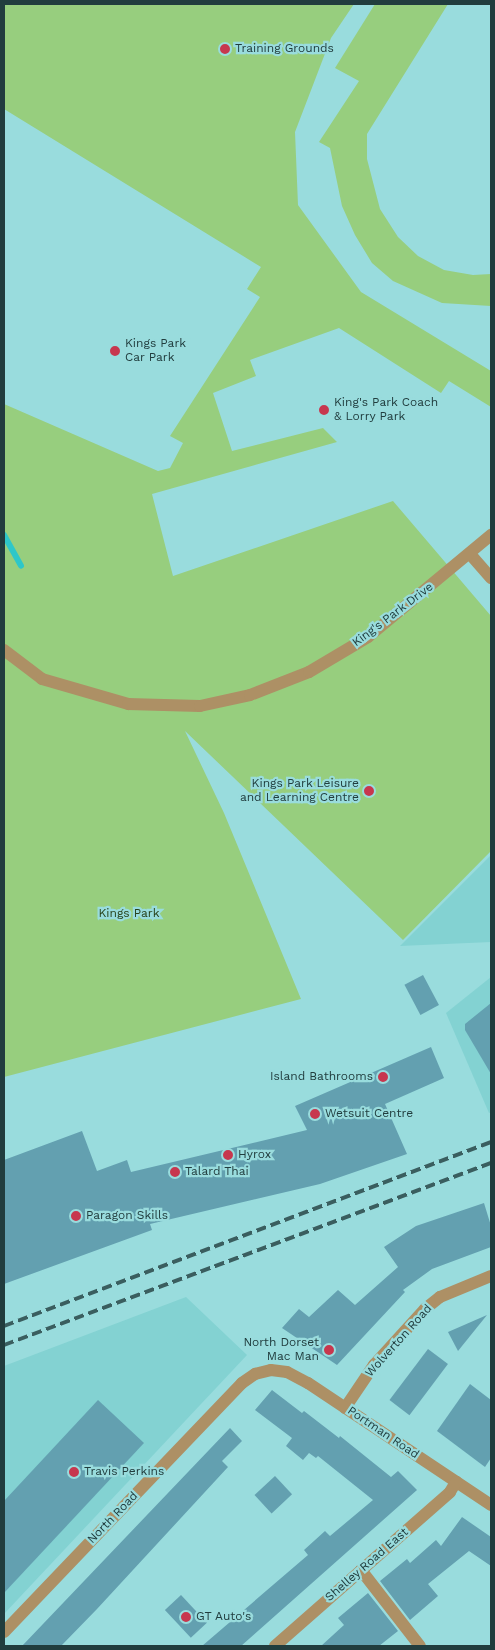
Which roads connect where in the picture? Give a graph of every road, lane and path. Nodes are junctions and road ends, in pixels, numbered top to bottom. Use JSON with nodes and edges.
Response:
{"nodes":[{"id":1,"x":491,"y":535,"type":"edge"},
{"id":2,"x":470,"y":554,"type":"junction"},
{"id":3,"x":491,"y":578,"type":"edge"},
{"id":4,"x":4,"y":650,"type":"edge"},
{"id":5,"x":491,"y":1276,"type":"edge"},
{"id":6,"x":271,"y":1370,"type":"joint"},
{"id":7,"x":345,"y":1408,"type":"junction"},
{"id":8,"x":456,"y":1482,"type":"junction"},
{"id":9,"x":491,"y":1505,"type":"edge"},
{"id":10,"x":361,"y":1570,"type":"junction"},
{"id":11,"x":4,"y":1632,"type":"edge"},
{"id":12,"x":275,"y":1646,"type":"edge"},
{"id":13,"x":420,"y":1646,"type":"edge"}],
"edges":[{"from":1,"to":2,"type":"street","name":"King's Park Drive"},
{"from":2,"to":3,"type":"street"},
{"from":2,"to":4,"type":"street","name":"King's Park Drive"},
{"from":5,"to":7,"type":"street","name":"Wolverton Road"},
{"from":6,"to":7,"type":"street","name":"Portman Road"},
{"from":6,"to":11,"type":"street","name":"North Road"},
{"from":7,"to":8,"type":"street","name":"Portman Road"},
{"from":8,"to":9,"type":"street","name":"Portman Road"},
{"from":8,"to":10,"type":"street","name":"Shelley Road East"},
{"from":10,"to":12,"type":"street","name":"Shelley Road East"},
{"from":10,"to":13,"type":"street"}]}
